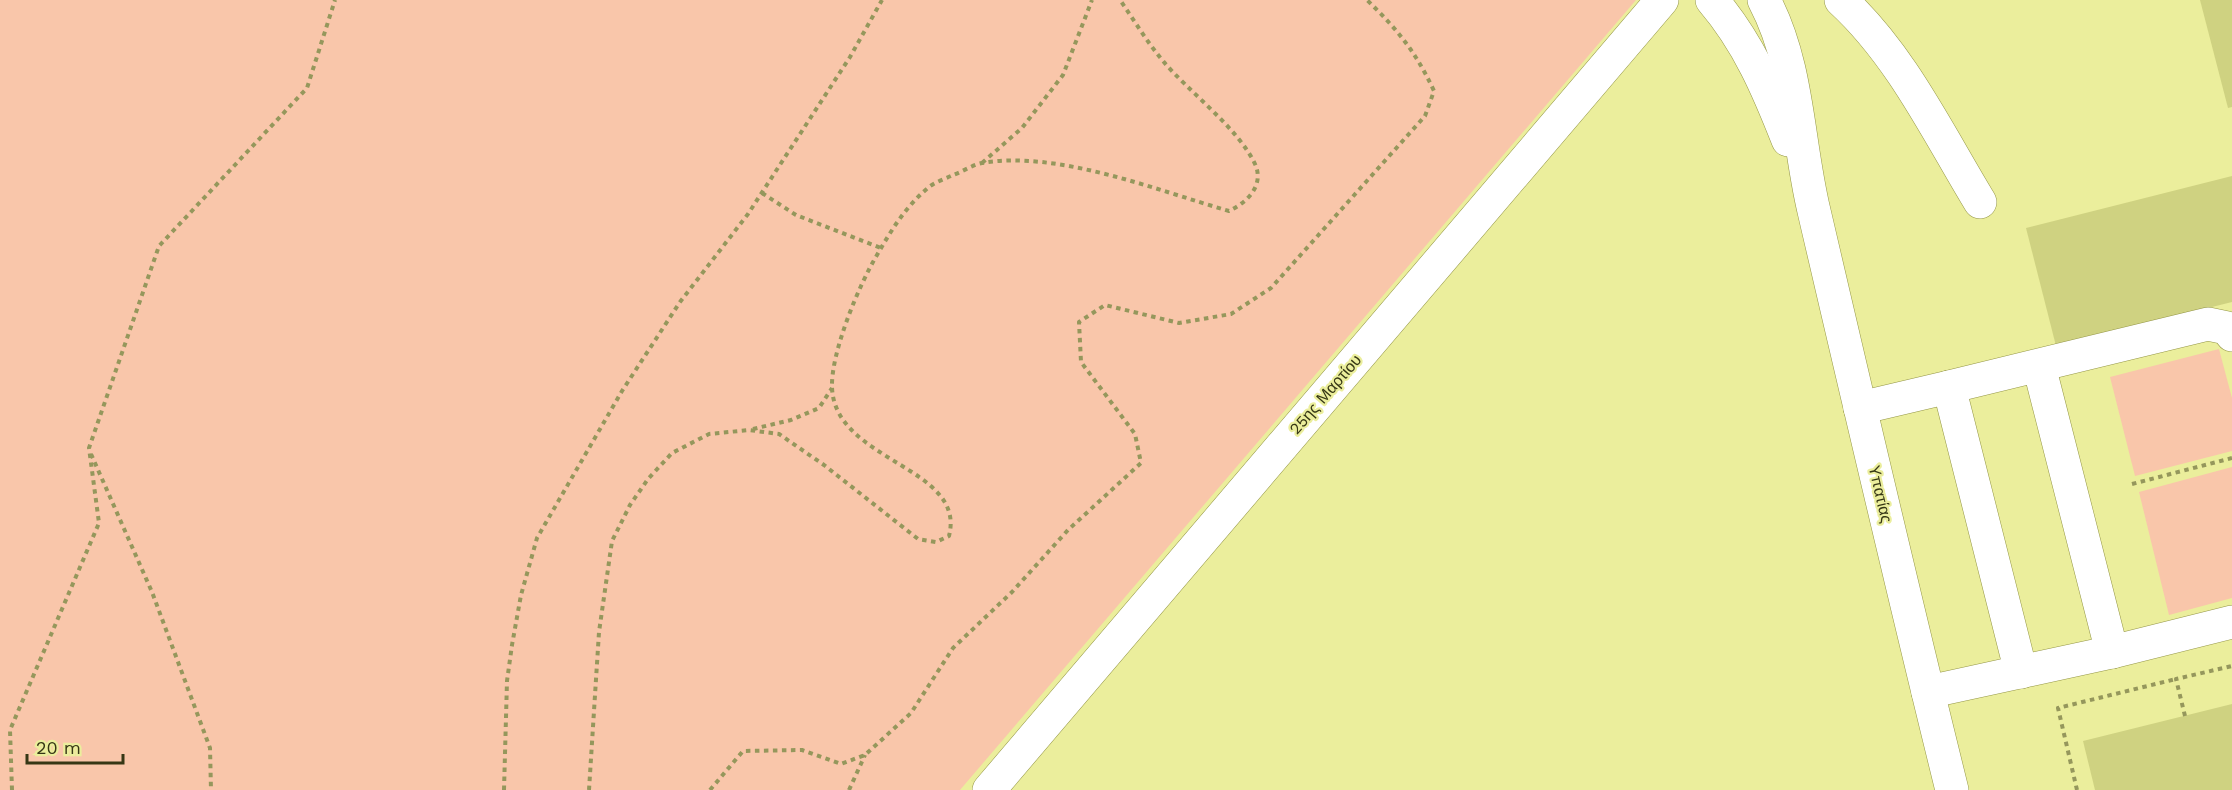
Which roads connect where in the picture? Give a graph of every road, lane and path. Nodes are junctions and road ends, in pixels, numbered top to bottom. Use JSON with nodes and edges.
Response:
{"nodes":[{"id":1,"x":335,"y":0,"type":"edge"},
{"id":2,"x":882,"y":0,"type":"edge"},
{"id":3,"x":1092,"y":0,"type":"edge"},
{"id":4,"x":1120,"y":0,"type":"edge"},
{"id":5,"x":1367,"y":0,"type":"edge"},
{"id":6,"x":1662,"y":0,"type":"edge"},
{"id":7,"x":1712,"y":0,"type":"edge"},
{"id":8,"x":1764,"y":0,"type":"edge"},
{"id":9,"x":1841,"y":0,"type":"edge"},
{"id":10,"x":981,"y":163,"type":"junction"},
{"id":11,"x":762,"y":193,"type":"junction"},
{"id":12,"x":1810,"y":198,"type":"junction"},
{"id":13,"x":1980,"y":202,"type":"dead end"},
{"id":14,"x":880,"y":248,"type":"junction"},
{"id":15,"x":2232,"y":335,"type":"edge"},
{"id":16,"x":2039,"y":366,"type":"junction"},
{"id":17,"x":1949,"y":387,"type":"junction"},
{"id":18,"x":832,"y":388,"type":"junction"},
{"id":19,"x":1860,"y":408,"type":"junction"},
{"id":20,"x":749,"y":430,"type":"junction"},
{"id":21,"x":88,"y":448,"type":"junction"},
{"id":22,"x":2232,"y":458,"type":"edge"},
{"id":23,"x":2132,"y":484,"type":"dead end"},
{"id":24,"x":2232,"y":622,"type":"edge"},
{"id":25,"x":2112,"y":652,"type":"junction"},
{"id":26,"x":2232,"y":666,"type":"edge"},
{"id":27,"x":2021,"y":672,"type":"junction"},
{"id":28,"x":2176,"y":679,"type":"junction"},
{"id":29,"x":1928,"y":692,"type":"junction"},
{"id":30,"x":2185,"y":716,"type":"dead end"},
{"id":31,"x":866,"y":755,"type":"junction"},
{"id":32,"x":12,"y":790,"type":"edge"},
{"id":33,"x":211,"y":790,"type":"edge"},
{"id":34,"x":504,"y":790,"type":"edge"},
{"id":35,"x":589,"y":790,"type":"edge"},
{"id":36,"x":710,"y":790,"type":"edge"},
{"id":37,"x":849,"y":790,"type":"edge"},
{"id":38,"x":989,"y":790,"type":"edge"},
{"id":39,"x":1952,"y":790,"type":"edge"},
{"id":40,"x":2077,"y":790,"type":"edge"}],
"edges":[{"from":1,"to":21,"type":"path"},
{"from":2,"to":11,"type":"path"},
{"from":3,"to":10,"type":"path"},
{"from":4,"to":10,"type":"path"},
{"from":5,"to":31,"type":"path"},
{"from":6,"to":38,"type":"street","name":"25ης Μαρτίου"},
{"from":7,"to":12,"type":"street","name":"Υπατίας"},
{"from":8,"to":12,"type":"street","name":"Υπατίας"},
{"from":9,"to":13,"type":"street"},
{"from":10,"to":14,"type":"path"},
{"from":11,"to":14,"type":"path"},
{"from":11,"to":34,"type":"path"},
{"from":12,"to":19,"type":"street","name":"Υπατίας"},
{"from":14,"to":18,"type":"path"},
{"from":15,"to":16,"type":"street"},
{"from":16,"to":17,"type":"street"},
{"from":16,"to":25,"type":"street"},
{"from":17,"to":19,"type":"street"},
{"from":17,"to":27,"type":"street"},
{"from":18,"to":20,"type":"path"},
{"from":18,"to":20,"type":"path"},
{"from":19,"to":29,"type":"street","name":"Υπατίας"},
{"from":20,"to":35,"type":"path"},
{"from":21,"to":32,"type":"path"},
{"from":21,"to":33,"type":"path"},
{"from":22,"to":23,"type":"path"},
{"from":24,"to":25,"type":"street"},
{"from":25,"to":27,"type":"street"},
{"from":26,"to":28,"type":"path"},
{"from":27,"to":29,"type":"street"},
{"from":28,"to":30,"type":"path"},
{"from":28,"to":40,"type":"path"},
{"from":29,"to":39,"type":"street","name":"Υπατίας"},
{"from":31,"to":36,"type":"path"},
{"from":31,"to":37,"type":"path"}]}
